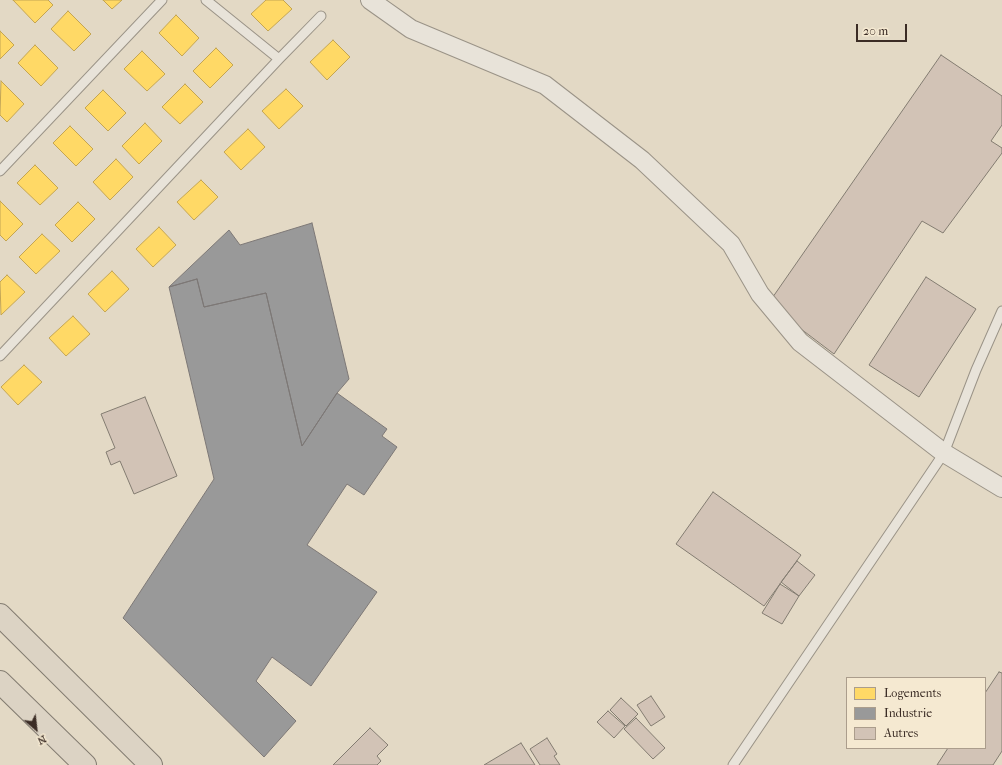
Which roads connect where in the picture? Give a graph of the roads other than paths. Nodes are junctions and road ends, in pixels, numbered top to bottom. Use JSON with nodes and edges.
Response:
{"nodes":[{"id":1,"x":162,"y":0,"type":"edge"},
{"id":2,"x":206,"y":0,"type":"edge"},
{"id":3,"x":370,"y":0,"type":"edge"},
{"id":4,"x":321,"y":16,"type":"dead end"},
{"id":5,"x":279,"y":59,"type":"junction"},
{"id":6,"x":0,"y":171,"type":"edge"},
{"id":7,"x":1002,"y":311,"type":"edge"},
{"id":8,"x":0,"y":356,"type":"edge"},
{"id":9,"x":944,"y":453,"type":"junction"},
{"id":10,"x":1002,"y":488,"type":"edge"},
{"id":11,"x":0,"y":615,"type":"edge"},
{"id":12,"x":0,"y":682,"type":"edge"},
{"id":13,"x":85,"y":765,"type":"edge"},
{"id":14,"x":151,"y":765,"type":"edge"},
{"id":15,"x":732,"y":765,"type":"edge"}],
"edges":[{"from":1,"to":6,"type":"lane"},
{"from":2,"to":5,"type":"lane"},
{"from":3,"to":9,"type":"street"},
{"from":4,"to":5,"type":"lane"},
{"from":5,"to":8,"type":"lane"},
{"from":7,"to":9,"type":"lane"},
{"from":9,"to":10,"type":"street"},
{"from":9,"to":15,"type":"lane"},
{"from":11,"to":14,"type":"highway"},
{"from":12,"to":13,"type":"highway"}]}
